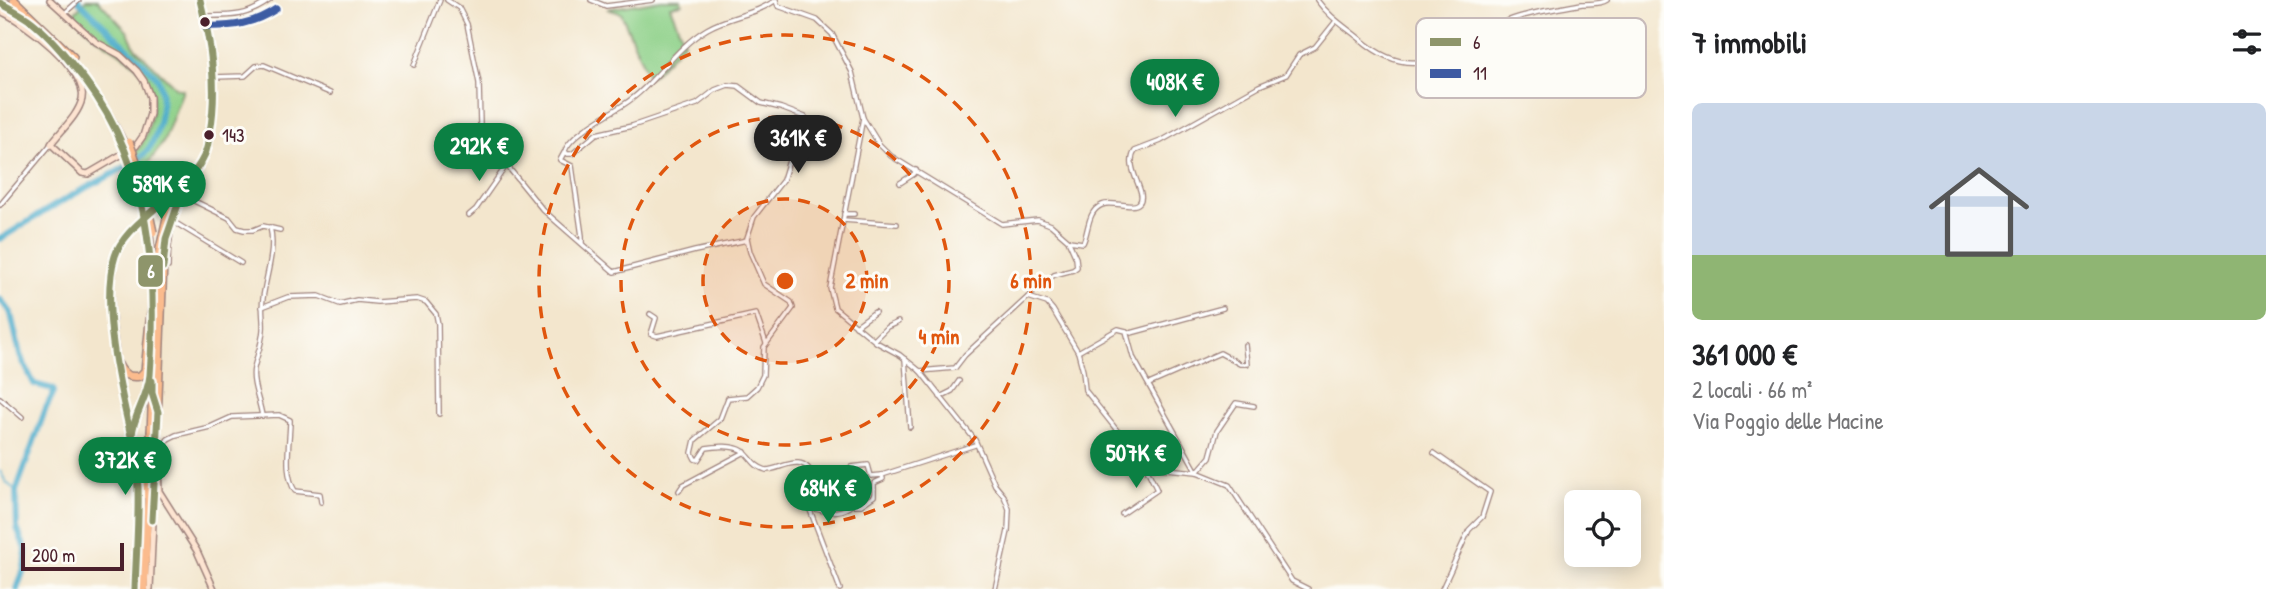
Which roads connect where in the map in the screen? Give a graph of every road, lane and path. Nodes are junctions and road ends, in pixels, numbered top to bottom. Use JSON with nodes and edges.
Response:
{"nodes":[{"id":1,"x":9,"y":0,"type":"edge"},
{"id":2,"x":14,"y":0,"type":"edge"},
{"id":3,"x":50,"y":0,"type":"edge"},
{"id":4,"x":79,"y":0,"type":"edge"},
{"id":5,"x":200,"y":0,"type":"edge"},
{"id":6,"x":270,"y":0,"type":"edge"},
{"id":7,"x":440,"y":0,"type":"edge"},
{"id":8,"x":447,"y":0,"type":"edge"},
{"id":9,"x":591,"y":0,"type":"edge"},
{"id":10,"x":653,"y":0,"type":"edge"},
{"id":11,"x":776,"y":0,"type":"edge"},
{"id":12,"x":1317,"y":0,"type":"edge"},
{"id":13,"x":1607,"y":0,"type":"edge"},
{"id":14,"x":1,"y":2,"type":"edge"},
{"id":15,"x":0,"y":11,"type":"edge"},
{"id":16,"x":65,"y":13,"type":"junction"},
{"id":17,"x":205,"y":16,"type":"junction"},
{"id":18,"x":1517,"y":18,"type":"edge"},
{"id":19,"x":37,"y":21,"type":"junction"},
{"id":20,"x":1335,"y":22,"type":"junction"},
{"id":21,"x":1416,"y":62,"type":"edge"},
{"id":22,"x":414,"y":65,"type":"dead end"},
{"id":23,"x":214,"y":77,"type":"junction"},
{"id":24,"x":331,"y":93,"type":"dead end"},
{"id":25,"x":863,"y":118,"type":"junction"},
{"id":26,"x":51,"y":144,"type":"junction"},
{"id":27,"x":127,"y":144,"type":"junction"},
{"id":28,"x":565,"y":151,"type":"junction"},
{"id":29,"x":486,"y":155,"type":"junction"},
{"id":30,"x":478,"y":164,"type":"dead end"},
{"id":31,"x":506,"y":166,"type":"junction"},
{"id":32,"x":916,"y":170,"type":"junction"},
{"id":33,"x":140,"y":172,"type":"junction"},
{"id":34,"x":182,"y":183,"type":"junction"},
{"id":35,"x":900,"y":183,"type":"dead end"},
{"id":36,"x":184,"y":196,"type":"junction"},
{"id":37,"x":0,"y":205,"type":"edge"},
{"id":38,"x":844,"y":214,"type":"junction"},
{"id":39,"x":854,"y":214,"type":"dead end"},
{"id":40,"x":469,"y":215,"type":"dead end"},
{"id":41,"x":843,"y":220,"type":"junction"},
{"id":42,"x":174,"y":222,"type":"junction"},
{"id":43,"x":897,"y":224,"type":"dead end"},
{"id":44,"x":270,"y":227,"type":"junction"},
{"id":45,"x":280,"y":230,"type":"dead end"},
{"id":46,"x":151,"y":232,"type":"junction"},
{"id":47,"x":747,"y":240,"type":"junction"},
{"id":48,"x":1068,"y":240,"type":"junction"},
{"id":49,"x":582,"y":243,"type":"junction"},
{"id":50,"x":241,"y":262,"type":"dead end"},
{"id":51,"x":168,"y":267,"type":"dead end"},
{"id":52,"x":1028,"y":297,"type":"junction"},
{"id":53,"x":154,"y":302,"type":"junction"},
{"id":54,"x":262,"y":307,"type":"junction"},
{"id":55,"x":1223,"y":308,"type":"dead end"},
{"id":56,"x":875,"y":312,"type":"dead end"},
{"id":57,"x":650,"y":314,"type":"dead end"},
{"id":58,"x":898,"y":322,"type":"dead end"},
{"id":59,"x":856,"y":326,"type":"junction"},
{"id":60,"x":1126,"y":331,"type":"junction"},
{"id":61,"x":874,"y":340,"type":"junction"},
{"id":62,"x":766,"y":343,"type":"junction"},
{"id":63,"x":1245,"y":345,"type":"dead end"},
{"id":64,"x":1078,"y":352,"type":"junction"},
{"id":65,"x":905,"y":359,"type":"junction"},
{"id":66,"x":118,"y":364,"type":"junction"},
{"id":67,"x":920,"y":371,"type":"junction"},
{"id":68,"x":959,"y":381,"type":"dead end"},
{"id":69,"x":1149,"y":384,"type":"junction"},
{"id":70,"x":150,"y":393,"type":"junction"},
{"id":71,"x":940,"y":397,"type":"junction"},
{"id":72,"x":0,"y":398,"type":"edge"},
{"id":73,"x":1254,"y":406,"type":"dead end"},
{"id":74,"x":158,"y":412,"type":"junction"},
{"id":75,"x":439,"y":414,"type":"dead end"},
{"id":76,"x":262,"y":416,"type":"junction"},
{"id":77,"x":22,"y":418,"type":"dead end"},
{"id":78,"x":909,"y":427,"type":"dead end"},
{"id":79,"x":131,"y":436,"type":"junction"},
{"id":80,"x":975,"y":445,"type":"junction"},
{"id":81,"x":744,"y":452,"type":"junction"},
{"id":82,"x":1434,"y":453,"type":"dead end"},
{"id":83,"x":155,"y":458,"type":"junction"},
{"id":84,"x":1146,"y":467,"type":"junction"},
{"id":85,"x":1197,"y":472,"type":"junction"},
{"id":86,"x":882,"y":475,"type":"junction"},
{"id":87,"x":821,"y":487,"type":"junction"},
{"id":88,"x":679,"y":491,"type":"dead end"},
{"id":89,"x":143,"y":495,"type":"junction"},
{"id":90,"x":321,"y":502,"type":"dead end"},
{"id":91,"x":850,"y":505,"type":"junction"},
{"id":92,"x":1122,"y":514,"type":"dead end"},
{"id":93,"x":139,"y":589,"type":"edge"},
{"id":94,"x":149,"y":589,"type":"edge"},
{"id":95,"x":214,"y":589,"type":"edge"},
{"id":96,"x":840,"y":589,"type":"edge"},
{"id":97,"x":995,"y":589,"type":"edge"},
{"id":98,"x":1308,"y":589,"type":"edge"},
{"id":99,"x":1441,"y":589,"type":"edge"}],
"edges":[{"from":1,"to":19,"type":"highway"},
{"from":2,"to":19,"type":"highway"},
{"from":3,"to":16,"type":"street"},
{"from":4,"to":16,"type":"street"},
{"from":5,"to":17,"type":"main road"},
{"from":6,"to":17,"type":"street"},
{"from":7,"to":22,"type":"street"},
{"from":8,"to":29,"type":"street"},
{"from":9,"to":10,"type":"street"},
{"from":11,"to":25,"type":"street"},
{"from":11,"to":28,"type":"street"},
{"from":12,"to":20,"type":"street"},
{"from":13,"to":18,"type":"street"},
{"from":14,"to":27,"type":"highway"},
{"from":15,"to":26,"type":"street"},
{"from":16,"to":26,"type":"street"},
{"from":17,"to":23,"type":"main road"},
{"from":19,"to":27,"type":"highway"},
{"from":20,"to":21,"type":"street"},
{"from":20,"to":48,"type":"street"},
{"from":23,"to":24,"type":"street"},
{"from":23,"to":34,"type":"main road"},
{"from":25,"to":32,"type":"street"},
{"from":25,"to":38,"type":"street"},
{"from":26,"to":37,"type":"street"},
{"from":27,"to":33,"type":"highway","bridge":true},
{"from":27,"to":46,"type":"highway","bridge":true},
{"from":28,"to":47,"type":"street"},
{"from":28,"to":49,"type":"street"},
{"from":29,"to":30,"type":"street"},
{"from":29,"to":31,"type":"street"},
{"from":31,"to":40,"type":"street"},
{"from":31,"to":49,"type":"street"},
{"from":32,"to":35,"type":"street"},
{"from":32,"to":48,"type":"street"},
{"from":33,"to":34,"type":"highway","bridge":true},
{"from":33,"to":46,"type":"highway","bridge":true},
{"from":34,"to":36,"type":"street"},
{"from":34,"to":53,"type":"highway"},
{"from":34,"to":66,"type":"main road"},
{"from":34,"to":74,"type":"main road"},
{"from":36,"to":42,"type":"street"},
{"from":36,"to":44,"type":"street"},
{"from":38,"to":39,"type":"street"},
{"from":38,"to":41,"type":"street"},
{"from":41,"to":43,"type":"street"},
{"from":41,"to":59,"type":"street"},
{"from":42,"to":50,"type":"street"},
{"from":42,"to":51,"type":"street"},
{"from":44,"to":45,"type":"street"},
{"from":44,"to":54,"type":"street"},
{"from":46,"to":53,"type":"highway"},
{"from":47,"to":49,"type":"street"},
{"from":47,"to":62,"type":"street"},
{"from":48,"to":52,"type":"street"},
{"from":52,"to":64,"type":"street"},
{"from":52,"to":67,"type":"street"},
{"from":53,"to":66,"type":"highway"},
{"from":53,"to":70,"type":"highway"},
{"from":54,"to":75,"type":"street"},
{"from":54,"to":76,"type":"street"},
{"from":55,"to":60,"type":"street"},
{"from":56,"to":59,"type":"street"},
{"from":57,"to":62,"type":"street"},
{"from":58,"to":61,"type":"street"},
{"from":59,"to":61,"type":"street"},
{"from":60,"to":64,"type":"street"},
{"from":60,"to":69,"type":"street"},
{"from":61,"to":65,"type":"street"},
{"from":62,"to":81,"type":"street"},
{"from":63,"to":69,"type":"street"},
{"from":64,"to":84,"type":"street"},
{"from":65,"to":67,"type":"street"},
{"from":65,"to":78,"type":"street"},
{"from":66,"to":79,"type":"main road"},
{"from":67,"to":71,"type":"street"},
{"from":68,"to":71,"type":"street"},
{"from":69,"to":85,"type":"street"},
{"from":70,"to":74,"type":"highway"},
{"from":70,"to":79,"type":"highway"},
{"from":70,"to":89,"type":"highway"},
{"from":70,"to":93,"type":"highway"},
{"from":71,"to":80,"type":"street"},
{"from":72,"to":77,"type":"street"},
{"from":73,"to":85,"type":"street"},
{"from":74,"to":83,"type":"street"},
{"from":76,"to":83,"type":"street"},
{"from":76,"to":90,"type":"street"},
{"from":79,"to":89,"type":"highway"},
{"from":79,"to":93,"type":"street"},
{"from":80,"to":86,"type":"street"},
{"from":80,"to":97,"type":"street"},
{"from":81,"to":87,"type":"street"},
{"from":81,"to":88,"type":"street"},
{"from":82,"to":99,"type":"street"},
{"from":83,"to":94,"type":"street"},
{"from":83,"to":95,"type":"street"},
{"from":84,"to":85,"type":"street"},
{"from":84,"to":92,"type":"street"},
{"from":85,"to":98,"type":"street"},
{"from":86,"to":87,"type":"street"},
{"from":86,"to":91,"type":"street"},
{"from":87,"to":91,"type":"street"},
{"from":89,"to":93,"type":"highway"},
{"from":91,"to":96,"type":"street"}]}
